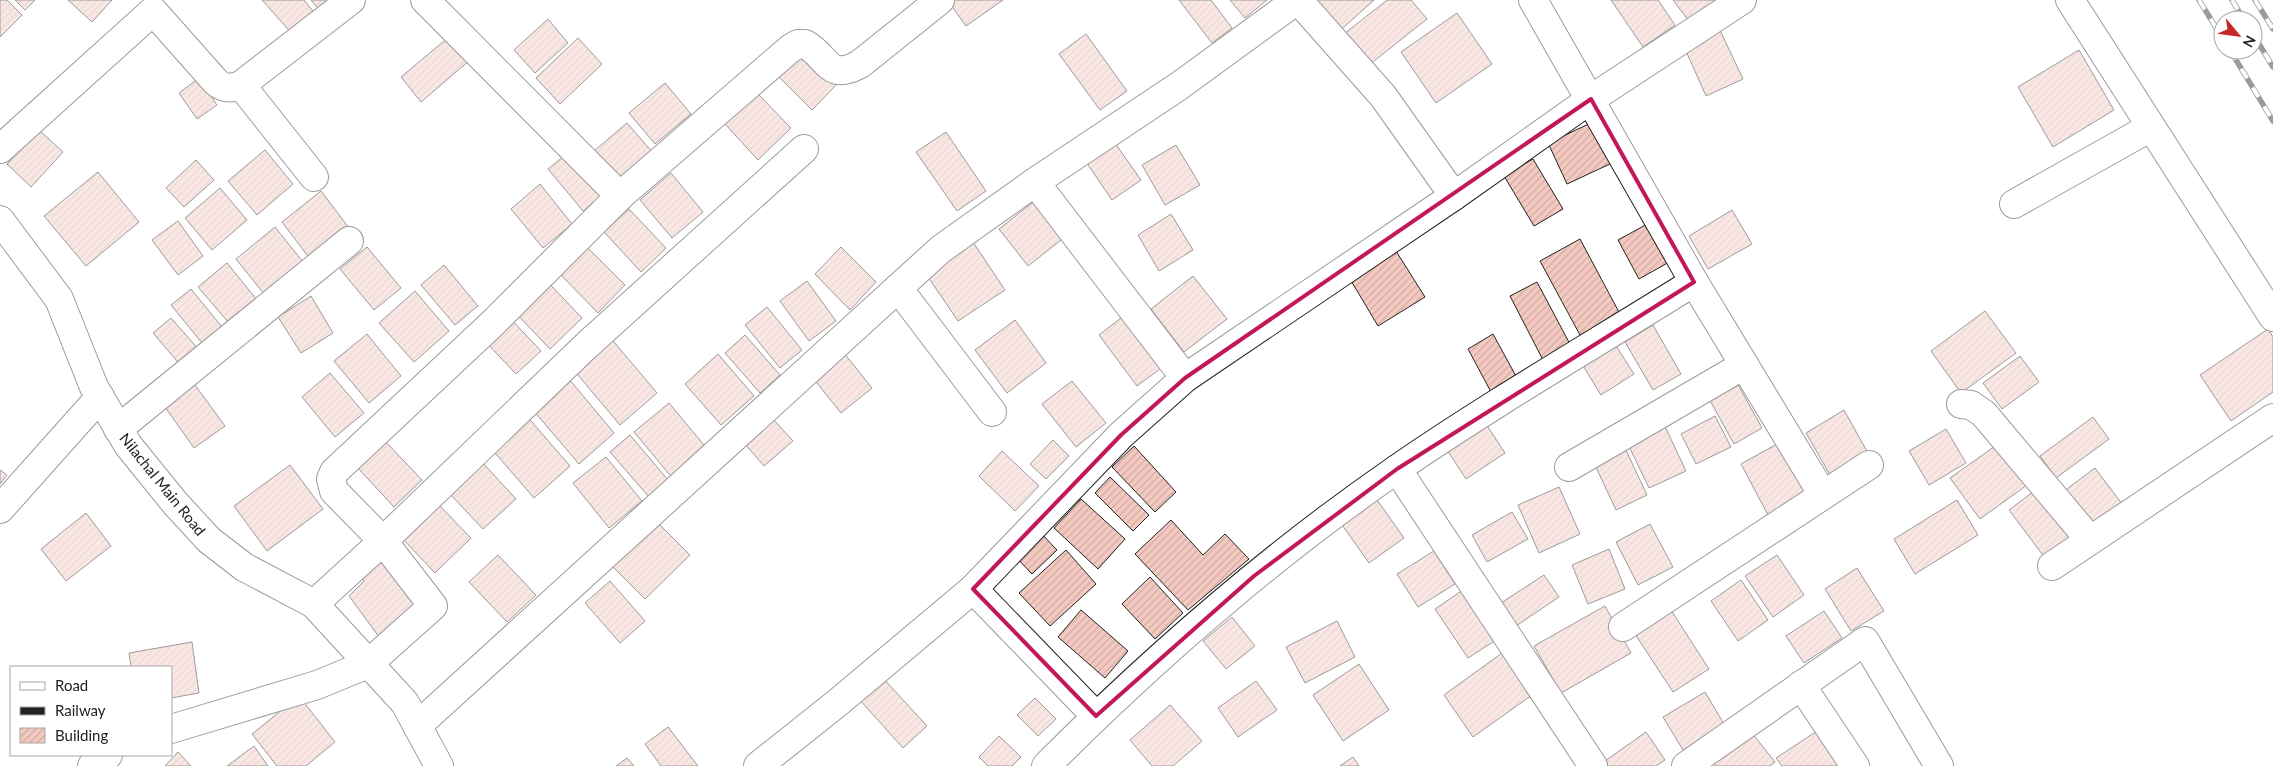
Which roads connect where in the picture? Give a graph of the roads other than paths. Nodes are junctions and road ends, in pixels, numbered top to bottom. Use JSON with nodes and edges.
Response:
{"nodes":[{"id":1,"x":351,"y":0,"type":"edge"},
{"id":2,"x":425,"y":0,"type":"edge"},
{"id":3,"x":940,"y":0,"type":"edge"},
{"id":4,"x":1298,"y":0,"type":"edge"},
{"id":5,"x":1533,"y":0,"type":"edge"},
{"id":6,"x":1742,"y":0,"type":"edge"},
{"id":7,"x":2070,"y":0,"type":"edge"},
{"id":8,"x":159,"y":6,"type":"edge"},
{"id":9,"x":241,"y":85,"type":"junction"},
{"id":10,"x":1591,"y":99,"type":"junction"},
{"id":11,"x":2151,"y":127,"type":"junction"},
{"id":12,"x":0,"y":149,"type":"edge"},
{"id":13,"x":804,"y":149,"type":"dead end"},
{"id":14,"x":314,"y":177,"type":"dead end"},
{"id":15,"x":1035,"y":182,"type":"junction"},
{"id":16,"x":620,"y":196,"type":"junction"},
{"id":17,"x":1454,"y":196,"type":"junction"},
{"id":18,"x":2014,"y":204,"type":"dead end"},
{"id":19,"x":0,"y":220,"type":"edge"},
{"id":20,"x":349,"y":241,"type":"dead end"},
{"id":21,"x":1694,"y":282,"type":"junction"},
{"id":22,"x":898,"y":288,"type":"junction"},
{"id":23,"x":2273,"y":317,"type":"edge"},
{"id":24,"x":1744,"y":366,"type":"junction"},
{"id":25,"x":1185,"y":378,"type":"junction"},
{"id":26,"x":100,"y":397,"type":"junction"},
{"id":27,"x":1962,"y":404,"type":"dead end"},
{"id":28,"x":992,"y":412,"type":"dead end"},
{"id":29,"x":2273,"y":418,"type":"edge"},
{"id":30,"x":118,"y":428,"type":"junction"},
{"id":31,"x":1869,"y":465,"type":"dead end"},
{"id":32,"x":1569,"y":468,"type":"dead end"},
{"id":33,"x":1397,"y":469,"type":"junction"},
{"id":34,"x":1823,"y":495,"type":"junction"},
{"id":35,"x":0,"y":509,"type":"edge"},
{"id":36,"x":2090,"y":540,"type":"junction"},
{"id":37,"x":383,"y":541,"type":"junction"},
{"id":38,"x":2052,"y":566,"type":"dead end"},
{"id":39,"x":973,"y":589,"type":"junction"},
{"id":40,"x":314,"y":604,"type":"junction"},
{"id":41,"x":1623,"y":627,"type":"dead end"},
{"id":42,"x":368,"y":664,"type":"junction"},
{"id":43,"x":1801,"y":685,"type":"junction"},
{"id":44,"x":1096,"y":716,"type":"junction"},
{"id":45,"x":417,"y":726,"type":"junction"},
{"id":46,"x":172,"y":729,"type":"edge"},
{"id":47,"x":107,"y":756,"type":"edge"},
{"id":48,"x":92,"y":766,"type":"edge"},
{"id":49,"x":438,"y":766,"type":"edge"},
{"id":50,"x":758,"y":766,"type":"edge"},
{"id":51,"x":1046,"y":766,"type":"edge"},
{"id":52,"x":1593,"y":766,"type":"edge"},
{"id":53,"x":1686,"y":766,"type":"edge"},
{"id":54,"x":1854,"y":766,"type":"edge"},
{"id":55,"x":1939,"y":766,"type":"edge"}],
"edges":[{"from":1,"to":9,"type":"street"},
{"from":2,"to":16,"type":"street"},
{"from":3,"to":16,"type":"street"},
{"from":4,"to":15,"type":"street"},
{"from":4,"to":17,"type":"street"},
{"from":5,"to":10,"type":"street"},
{"from":6,"to":10,"type":"street"},
{"from":7,"to":11,"type":"street"},
{"from":8,"to":9,"type":"street"},
{"from":8,"to":12,"type":"street"},
{"from":9,"to":14,"type":"street"},
{"from":10,"to":17,"type":"street"},
{"from":10,"to":21,"type":"street"},
{"from":11,"to":18,"type":"street"},
{"from":11,"to":23,"type":"street"},
{"from":13,"to":37,"type":"street"},
{"from":15,"to":22,"type":"street"},
{"from":15,"to":25,"type":"street"},
{"from":16,"to":37,"type":"street"},
{"from":17,"to":25,"type":"street"},
{"from":19,"to":26,"type":"street","name":"Nilachal Main Road"},
{"from":20,"to":30,"type":"street"},
{"from":21,"to":24,"type":"street"},
{"from":21,"to":33,"type":"street"},
{"from":22,"to":28,"type":"street"},
{"from":22,"to":45,"type":"street"},
{"from":24,"to":32,"type":"street"},
{"from":24,"to":34,"type":"street"},
{"from":25,"to":39,"type":"street"},
{"from":26,"to":30,"type":"street","name":"Nilachal Main Road"},
{"from":26,"to":35,"type":"street"},
{"from":27,"to":36,"type":"street"},
{"from":29,"to":36,"type":"street"},
{"from":30,"to":40,"type":"street","name":"Nilachal Main Road"},
{"from":31,"to":34,"type":"street"},
{"from":33,"to":44,"type":"street"},
{"from":33,"to":52,"type":"street"},
{"from":34,"to":41,"type":"street"},
{"from":36,"to":38,"type":"street"},
{"from":37,"to":40,"type":"street"},
{"from":37,"to":42,"type":"street"},
{"from":39,"to":44,"type":"street"},
{"from":39,"to":50,"type":"street"},
{"from":40,"to":42,"type":"street","name":"Nilachal Main Road"},
{"from":42,"to":45,"type":"street","name":"Nilachal Main Road"},
{"from":42,"to":46,"type":"street"},
{"from":43,"to":53,"type":"street"},
{"from":43,"to":54,"type":"street"},
{"from":43,"to":55,"type":"street"},
{"from":44,"to":51,"type":"street"},
{"from":45,"to":49,"type":"street","name":"Nilachal Main Road"},
{"from":47,"to":48,"type":"street"}]}
